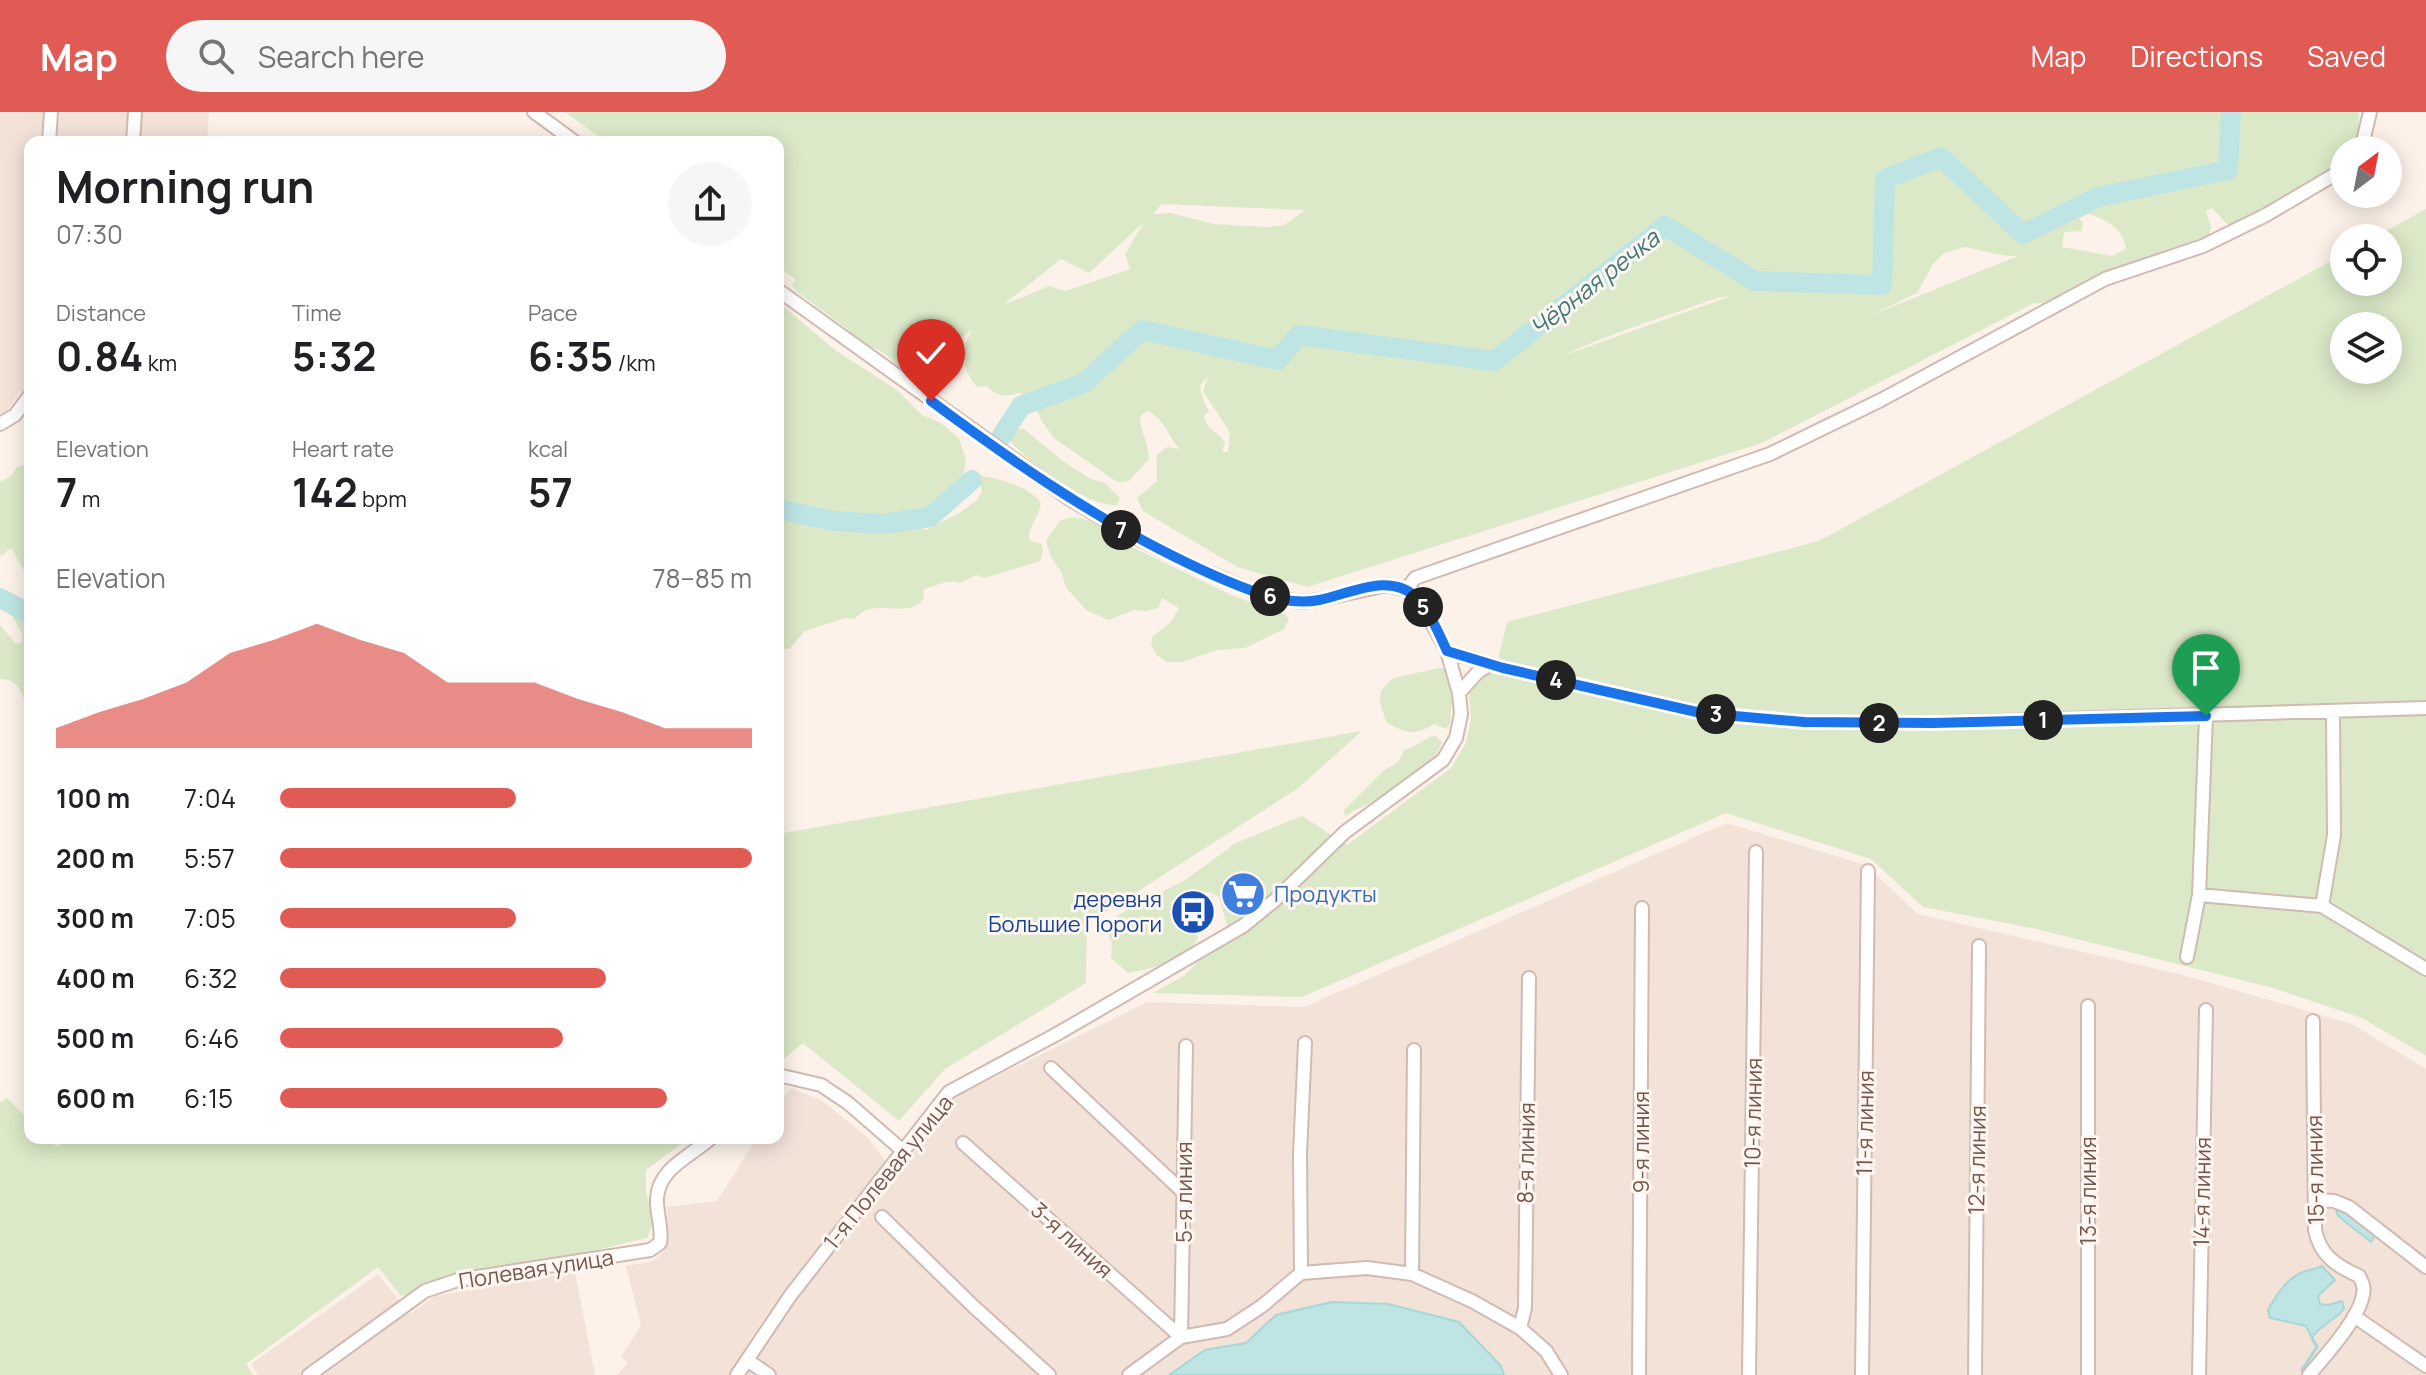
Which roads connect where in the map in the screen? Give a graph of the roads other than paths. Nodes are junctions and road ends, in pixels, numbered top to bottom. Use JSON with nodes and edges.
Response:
{"nodes":[{"id":1,"x":51,"y":112,"type":"edge"},
{"id":2,"x":135,"y":112,"type":"edge"},
{"id":3,"x":534,"y":112,"type":"edge"},
{"id":4,"x":2370,"y":112,"type":"edge"},
{"id":5,"x":49,"y":136,"type":"edge"},
{"id":6,"x":133,"y":136,"type":"edge"},
{"id":7,"x":567,"y":136,"type":"edge"},
{"id":8,"x":2364,"y":136,"type":"edge"},
{"id":9,"x":2330,"y":177,"type":"edge"},
{"id":10,"x":784,"y":294,"type":"edge"},
{"id":11,"x":24,"y":403,"type":"edge"},
{"id":12,"x":0,"y":424,"type":"edge"},
{"id":13,"x":1406,"y":590,"type":"junction"},
{"id":14,"x":1447,"y":651,"type":"junction"},
{"id":15,"x":1491,"y":664,"type":"junction"},
{"id":16,"x":1459,"y":693,"type":"junction"},
{"id":17,"x":2426,"y":708,"type":"edge"},
{"id":18,"x":2333,"y":712,"type":"junction"},
{"id":19,"x":2206,"y":716,"type":"junction"},
{"id":20,"x":1756,"y":852,"type":"dead end"},
{"id":21,"x":1868,"y":871,"type":"dead end"},
{"id":22,"x":2199,"y":895,"type":"junction"},
{"id":23,"x":2322,"y":906,"type":"junction"},
{"id":24,"x":1642,"y":908,"type":"dead end"},
{"id":25,"x":1979,"y":946,"type":"dead end"},
{"id":26,"x":2187,"y":957,"type":"dead end"},
{"id":27,"x":2426,"y":969,"type":"edge"},
{"id":28,"x":1529,"y":978,"type":"dead end"},
{"id":29,"x":2088,"y":1006,"type":"dead end"},
{"id":30,"x":2206,"y":1010,"type":"dead end"},
{"id":31,"x":2313,"y":1021,"type":"dead end"},
{"id":32,"x":1305,"y":1043,"type":"dead end"},
{"id":33,"x":1186,"y":1046,"type":"dead end"},
{"id":34,"x":1414,"y":1050,"type":"dead end"},
{"id":35,"x":1051,"y":1068,"type":"dead end"},
{"id":36,"x":784,"y":1076,"type":"edge"},
{"id":37,"x":963,"y":1143,"type":"dead end"},
{"id":38,"x":703,"y":1144,"type":"edge"},
{"id":39,"x":902,"y":1150,"type":"junction"},
{"id":40,"x":1183,"y":1192,"type":"junction"},
{"id":41,"x":2316,"y":1200,"type":"junction"},
{"id":42,"x":882,"y":1217,"type":"dead end"},
{"id":43,"x":2426,"y":1260,"type":"edge"},
{"id":44,"x":2426,"y":1267,"type":"edge"},
{"id":45,"x":1301,"y":1273,"type":"junction"},
{"id":46,"x":1412,"y":1274,"type":"junction"},
{"id":47,"x":2354,"y":1316,"type":"junction"},
{"id":48,"x":1520,"y":1328,"type":"junction"},
{"id":49,"x":1181,"y":1337,"type":"junction"},
{"id":50,"x":747,"y":1360,"type":"junction"},
{"id":51,"x":2426,"y":1366,"type":"edge"},
{"id":52,"x":309,"y":1375,"type":"edge"},
{"id":53,"x":737,"y":1375,"type":"edge"},
{"id":54,"x":769,"y":1375,"type":"edge"},
{"id":55,"x":1049,"y":1375,"type":"edge"},
{"id":56,"x":1129,"y":1375,"type":"edge"},
{"id":57,"x":1561,"y":1375,"type":"edge"},
{"id":58,"x":1639,"y":1375,"type":"edge"},
{"id":59,"x":1749,"y":1375,"type":"edge"},
{"id":60,"x":1862,"y":1375,"type":"edge"},
{"id":61,"x":1975,"y":1375,"type":"edge"},
{"id":62,"x":2088,"y":1375,"type":"edge"},
{"id":63,"x":2199,"y":1375,"type":"edge"},
{"id":64,"x":2309,"y":1375,"type":"edge"}],
"edges":[{"from":1,"to":5,"type":"street"},
{"from":2,"to":6,"type":"street"},
{"from":3,"to":7,"type":"street"},
{"from":4,"to":8,"type":"street"},
{"from":9,"to":13,"type":"street"},
{"from":10,"to":13,"type":"street"},
{"from":11,"to":12,"type":"street"},
{"from":13,"to":14,"type":"street","name":"1-я Полевая улица"},
{"from":14,"to":15,"type":"street"},
{"from":14,"to":16,"type":"street","name":"1-я Полевая улица"},
{"from":15,"to":16,"type":"street"},
{"from":15,"to":19,"type":"street"},
{"from":16,"to":39,"type":"street","name":"1-я Полевая улица"},
{"from":17,"to":18,"type":"street"},
{"from":18,"to":19,"type":"street"},
{"from":18,"to":23,"type":"street"},
{"from":19,"to":22,"type":"street"},
{"from":20,"to":59,"type":"street","name":"10-я линия"},
{"from":21,"to":60,"type":"street","name":"11-я линия"},
{"from":22,"to":23,"type":"street"},
{"from":22,"to":26,"type":"street"},
{"from":23,"to":27,"type":"street"},
{"from":24,"to":58,"type":"street","name":"9-я линия"},
{"from":25,"to":61,"type":"street","name":"12-я линия"},
{"from":28,"to":48,"type":"street","name":"8-я линия"},
{"from":29,"to":62,"type":"street","name":"13-я линия"},
{"from":30,"to":63,"type":"street","name":"14-я линия"},
{"from":31,"to":41,"type":"street","name":"15-я линия"},
{"from":32,"to":45,"type":"street"},
{"from":33,"to":40,"type":"street","name":"5-я линия"},
{"from":34,"to":46,"type":"street"},
{"from":35,"to":40,"type":"street"},
{"from":36,"to":39,"type":"street"},
{"from":37,"to":49,"type":"street","name":"3-я линия"},
{"from":38,"to":52,"type":"street","name":"Полевая улица"},
{"from":39,"to":50,"type":"street","name":"1-я Полевая улица"},
{"from":40,"to":49,"type":"street","name":"5-я линия"},
{"from":41,"to":44,"type":"street"},
{"from":41,"to":47,"type":"street","name":"15-я линия"},
{"from":42,"to":55,"type":"street"},
{"from":43,"to":44,"type":"street"},
{"from":45,"to":46,"type":"street"},
{"from":45,"to":49,"type":"street"},
{"from":46,"to":48,"type":"street"},
{"from":47,"to":51,"type":"street"},
{"from":47,"to":64,"type":"street","name":"15-я линия"},
{"from":48,"to":57,"type":"street"},
{"from":49,"to":56,"type":"street"},
{"from":50,"to":53,"type":"street","name":"1-я Полевая улица"},
{"from":50,"to":54,"type":"street"}]}
